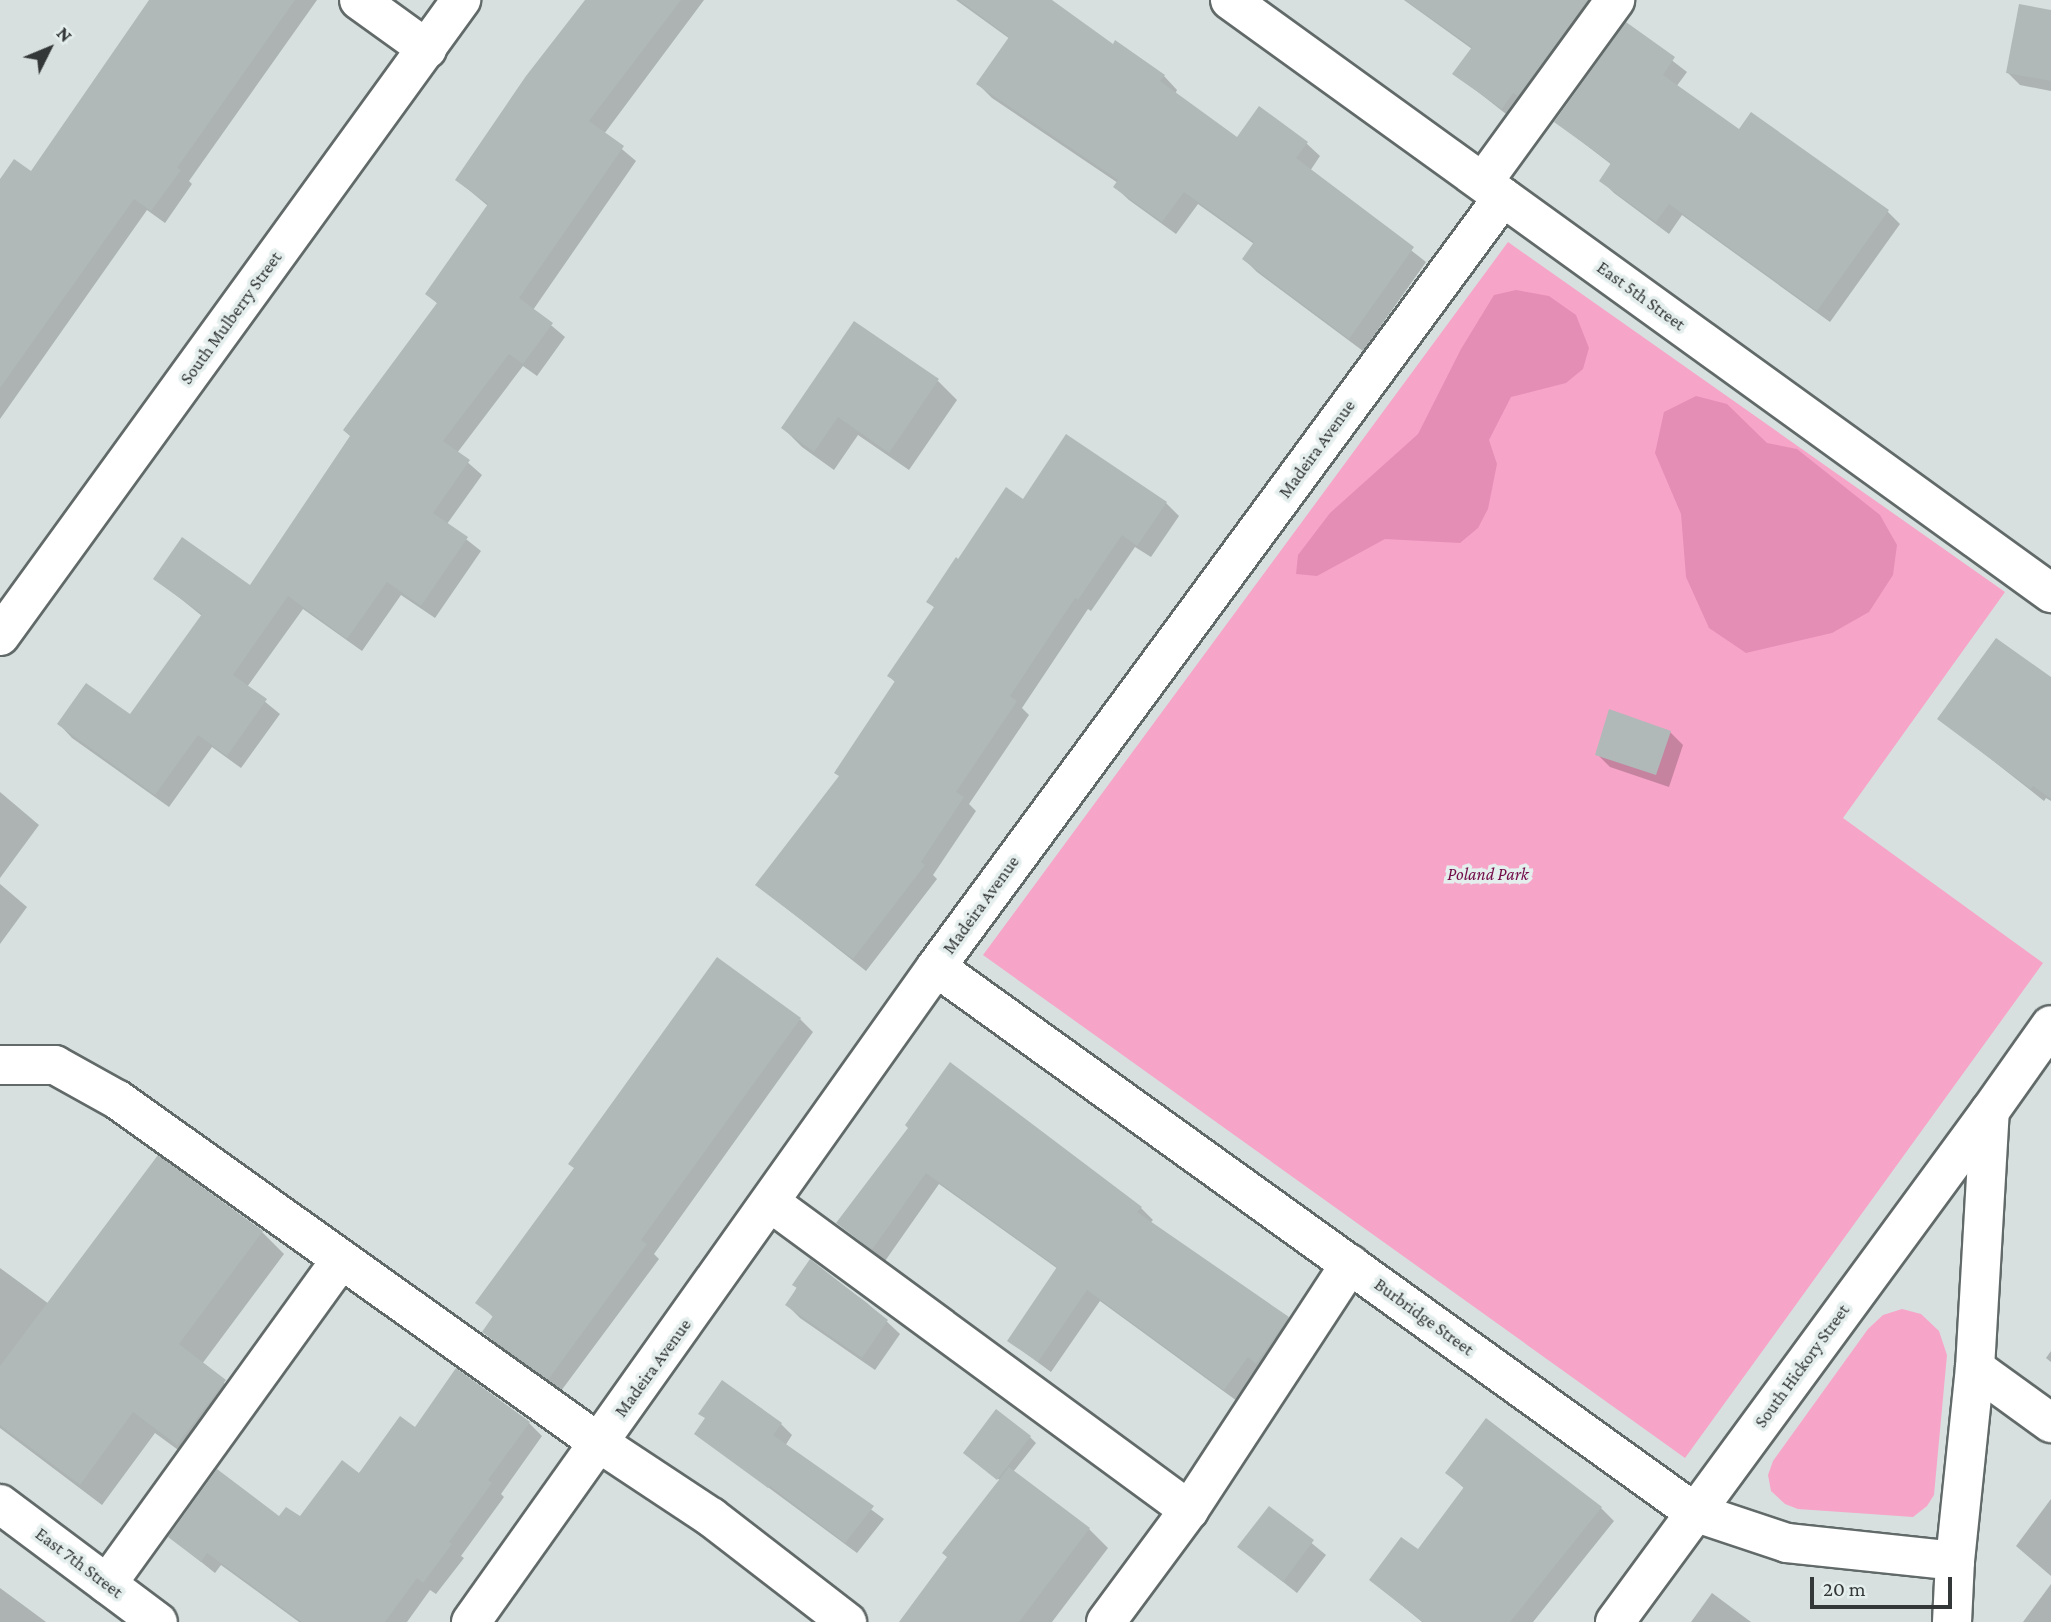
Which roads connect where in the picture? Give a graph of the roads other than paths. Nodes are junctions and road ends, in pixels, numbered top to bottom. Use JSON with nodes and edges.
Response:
{"nodes":[{"id":1,"x":359,"y":0,"type":"edge"},
{"id":2,"x":461,"y":0,"type":"edge"},
{"id":3,"x":1230,"y":0,"type":"edge"},
{"id":4,"x":1615,"y":0,"type":"edge"},
{"id":5,"x":427,"y":49,"type":"junction"},
{"id":6,"x":1493,"y":189,"type":"junction"},
{"id":7,"x":2051,"y":593,"type":"edge"},
{"id":8,"x":0,"y":636,"type":"edge"},
{"id":9,"x":936,"y":967,"type":"junction"},
{"id":10,"x":2051,"y":1025,"type":"edge"},
{"id":11,"x":0,"y":1066,"type":"edge"},
{"id":12,"x":1990,"y":1111,"type":"junction"},
{"id":13,"x":771,"y":1203,"type":"junction"},
{"id":14,"x":341,"y":1259,"type":"junction"},
{"id":15,"x":1350,"y":1264,"type":"junction"},
{"id":16,"x":1975,"y":1368,"type":"junction"},
{"id":17,"x":2051,"y":1423,"type":"edge"},
{"id":18,"x":599,"y":1443,"type":"junction"},
{"id":19,"x":0,"y":1504,"type":"edge"},
{"id":20,"x":1189,"y":1510,"type":"junction"},
{"id":21,"x":1694,"y":1512,"type":"junction"},
{"id":22,"x":1955,"y":1561,"type":"junction"},
{"id":23,"x":107,"y":1584,"type":"junction"},
{"id":24,"x":158,"y":1622,"type":"edge"},
{"id":25,"x":471,"y":1622,"type":"edge"},
{"id":26,"x":848,"y":1622,"type":"edge"},
{"id":27,"x":1106,"y":1622,"type":"edge"},
{"id":28,"x":1615,"y":1622,"type":"edge"},
{"id":29,"x":1952,"y":1622,"type":"edge"}],
"edges":[{"from":1,"to":5,"type":"street"},
{"from":2,"to":5,"type":"street","name":"South Mulberry Street"},
{"from":3,"to":6,"type":"street","name":"East 5th Street"},
{"from":4,"to":6,"type":"street","name":"Madeira Avenue"},
{"from":5,"to":8,"type":"street","name":"South Mulberry Street"},
{"from":6,"to":7,"type":"street","name":"East 5th Street"},
{"from":6,"to":9,"type":"street","name":"Madeira Avenue"},
{"from":9,"to":13,"type":"street","name":"Madeira Avenue"},
{"from":9,"to":15,"type":"street","name":"Burbridge Street"},
{"from":10,"to":12,"type":"street","name":"South Hickory Street"},
{"from":11,"to":14,"type":"street"},
{"from":12,"to":16,"type":"street"},
{"from":12,"to":21,"type":"street","name":"South Hickory Street"},
{"from":13,"to":18,"type":"street","name":"Madeira Avenue"},
{"from":13,"to":20,"type":"street"},
{"from":14,"to":18,"type":"street"},
{"from":14,"to":23,"type":"street"},
{"from":15,"to":20,"type":"street"},
{"from":15,"to":21,"type":"street","name":"Burbridge Street"},
{"from":16,"to":17,"type":"street"},
{"from":16,"to":22,"type":"street"},
{"from":18,"to":25,"type":"street","name":"Madeira Avenue"},
{"from":18,"to":26,"type":"street"},
{"from":19,"to":23,"type":"street","name":"East 7th Street"},
{"from":20,"to":27,"type":"street"},
{"from":21,"to":22,"type":"street","name":"Burbridge Street"},
{"from":21,"to":28,"type":"street","name":"South Hickory Street"},
{"from":22,"to":29,"type":"street"},
{"from":23,"to":24,"type":"street","name":"East 7th Street"}]}
